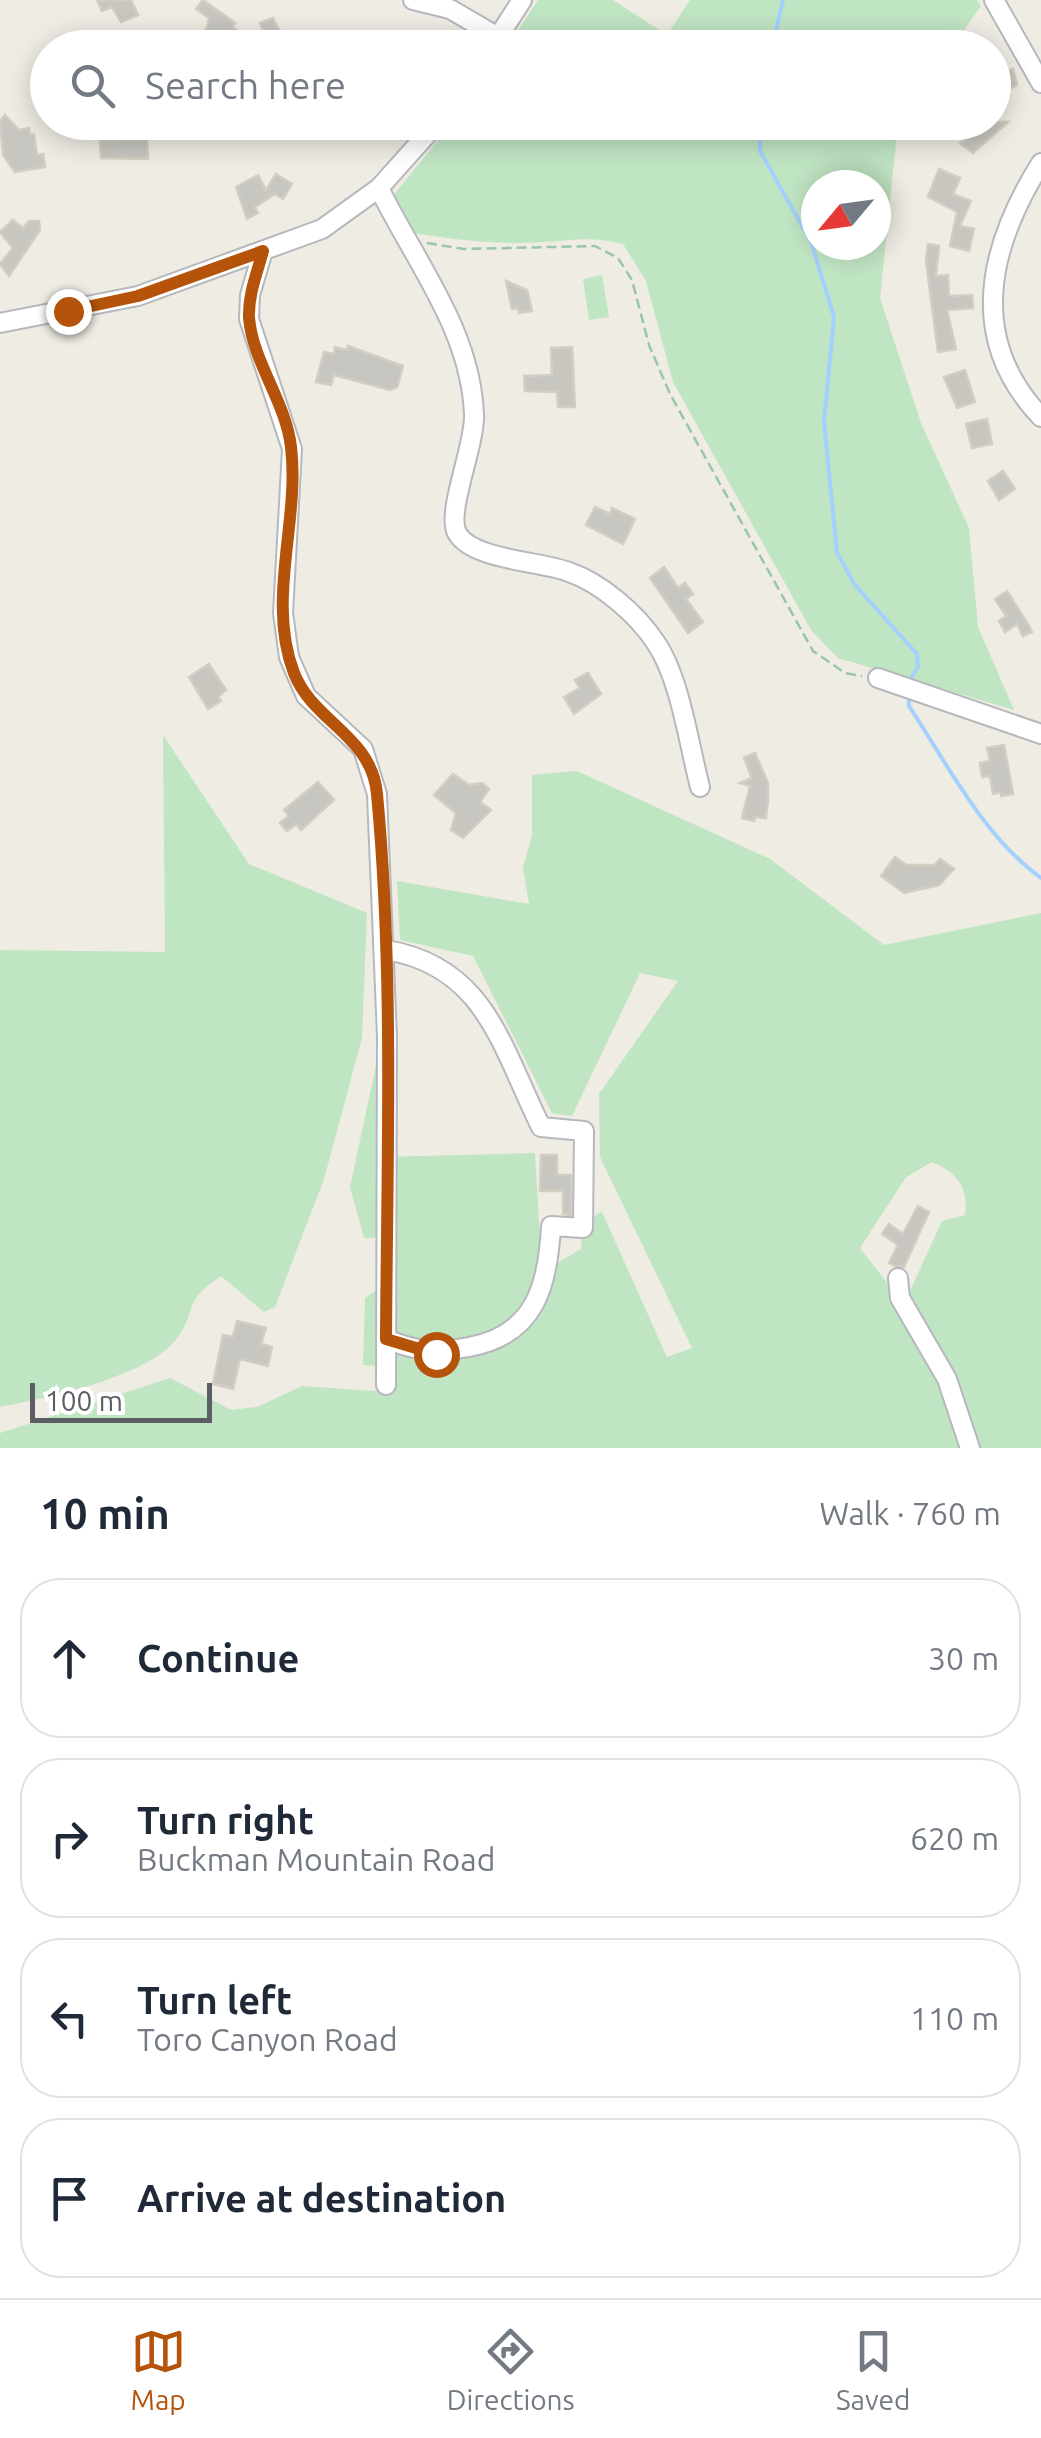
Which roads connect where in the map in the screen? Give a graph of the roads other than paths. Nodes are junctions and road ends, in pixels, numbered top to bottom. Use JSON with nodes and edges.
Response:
{"nodes":[{"id":1,"x":413,"y":0,"type":"edge"},
{"id":2,"x":522,"y":0,"type":"edge"},
{"id":3,"x":994,"y":0,"type":"edge"},
{"id":4,"x":479,"y":30,"type":"edge"},
{"id":5,"x":503,"y":30,"type":"edge"},
{"id":6,"x":1011,"y":30,"type":"edge"},
{"id":7,"x":1011,"y":30,"type":"edge"},
{"id":8,"x":1041,"y":83,"type":"edge"},
{"id":9,"x":422,"y":140,"type":"edge"},
{"id":10,"x":1041,"y":163,"type":"edge"},
{"id":11,"x":379,"y":188,"type":"junction"},
{"id":12,"x":263,"y":251,"type":"junction"},
{"id":13,"x":0,"y":324,"type":"edge"},
{"id":14,"x":1041,"y":417,"type":"edge"},
{"id":15,"x":878,"y":678,"type":"road end"},
{"id":16,"x":1041,"y":734,"type":"edge"},
{"id":17,"x":700,"y":787,"type":"dead end"},
{"id":18,"x":386,"y":950,"type":"junction"},
{"id":19,"x":898,"y":1278,"type":"dead end"},
{"id":20,"x":386,"y":1339,"type":"junction"},
{"id":21,"x":386,"y":1386,"type":"dead end"},
{"id":22,"x":970,"y":1448,"type":"edge"}],
"edges":[{"from":1,"to":4,"type":"street"},
{"from":2,"to":5,"type":"street"},
{"from":3,"to":6,"type":"street"},
{"from":7,"to":8,"type":"street"},
{"from":9,"to":11,"type":"street"},
{"from":10,"to":14,"type":"street"},
{"from":11,"to":12,"type":"street"},
{"from":11,"to":17,"type":"street"},
{"from":12,"to":13,"type":"street"},
{"from":12,"to":18,"type":"street"},
{"from":15,"to":16,"type":"street"},
{"from":18,"to":20,"type":"street"},
{"from":18,"to":20,"type":"street"},
{"from":19,"to":22,"type":"street"},
{"from":20,"to":21,"type":"street"}]}
